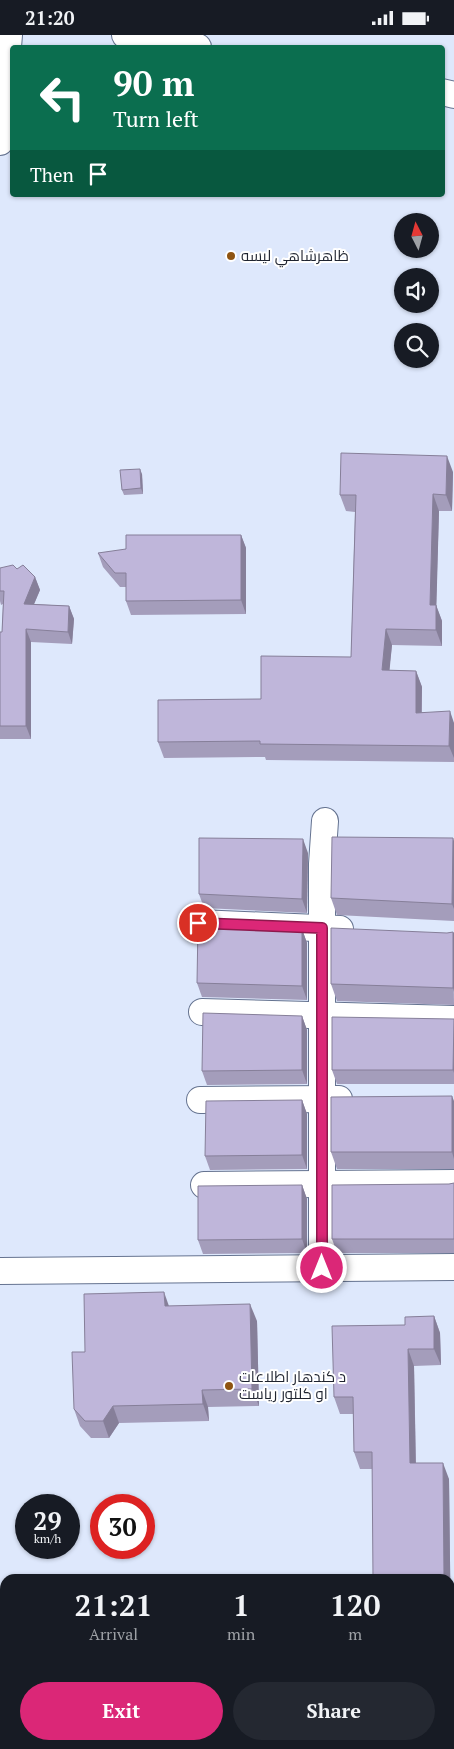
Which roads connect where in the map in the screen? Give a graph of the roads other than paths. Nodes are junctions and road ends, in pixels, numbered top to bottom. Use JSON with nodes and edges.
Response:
{"nodes":[{"id":1,"x":9,"y":35,"type":"edge"},
{"id":2,"x":136,"y":36,"type":"edge"},
{"id":3,"x":187,"y":45,"type":"edge"},
{"id":4,"x":0,"y":141,"type":"edge"},
{"id":5,"x":325,"y":821,"type":"dead end"},
{"id":6,"x":198,"y":923,"type":"edge"},
{"id":7,"x":322,"y":928,"type":"junction"},
{"id":8,"x":360,"y":930,"type":"edge"},
{"id":9,"x":202,"y":1012,"type":"edge"},
{"id":10,"x":322,"y":1016,"type":"junction"},
{"id":11,"x":454,"y":1019,"type":"edge"},
{"id":12,"x":322,"y":1099,"type":"junction"},
{"id":13,"x":360,"y":1099,"type":"edge"},
{"id":14,"x":200,"y":1100,"type":"dead end"},
{"id":15,"x":454,"y":1183,"type":"edge"},
{"id":16,"x":322,"y":1184,"type":"junction"},
{"id":17,"x":204,"y":1185,"type":"edge"},
{"id":18,"x":454,"y":1267,"type":"edge"},
{"id":19,"x":322,"y":1268,"type":"junction"},
{"id":20,"x":0,"y":1271,"type":"edge"}],
"edges":[{"from":1,"to":4,"type":"street"},
{"from":2,"to":3,"type":"street"},
{"from":5,"to":7,"type":"street"},
{"from":6,"to":7,"type":"street"},
{"from":7,"to":8,"type":"street"},
{"from":7,"to":10,"type":"street"},
{"from":9,"to":10,"type":"street"},
{"from":10,"to":11,"type":"street"},
{"from":10,"to":12,"type":"street"},
{"from":12,"to":13,"type":"street"},
{"from":12,"to":14,"type":"street"},
{"from":12,"to":16,"type":"street"},
{"from":15,"to":16,"type":"street"},
{"from":16,"to":17,"type":"street"},
{"from":16,"to":19,"type":"street"},
{"from":18,"to":19,"type":"street"},
{"from":19,"to":20,"type":"street"}]}
